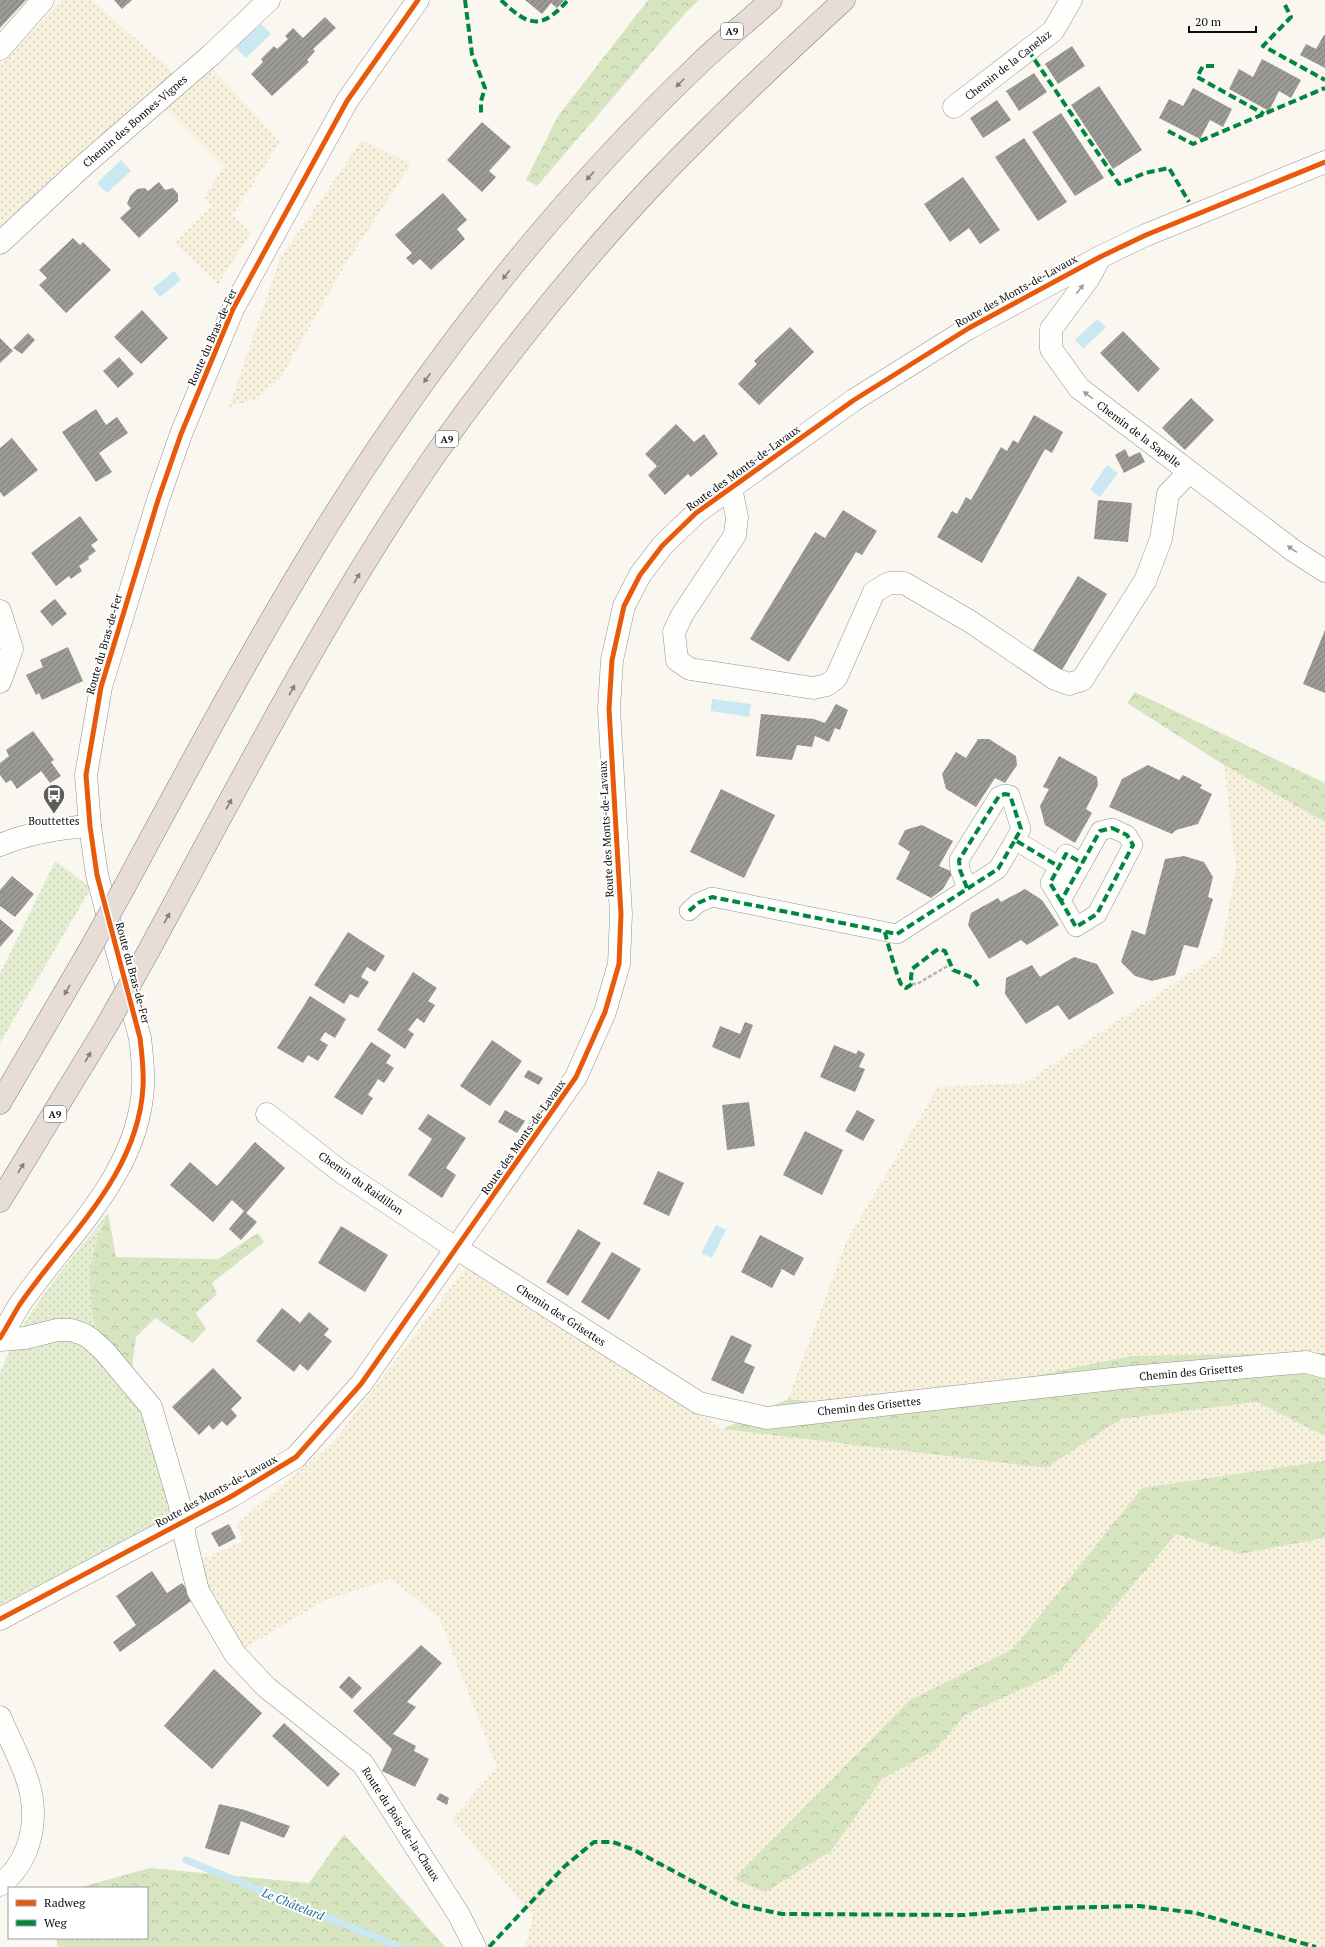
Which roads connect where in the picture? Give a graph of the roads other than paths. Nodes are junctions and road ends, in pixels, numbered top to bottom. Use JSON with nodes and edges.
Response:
{"nodes":[{"id":1,"x":43,"y":0,"type":"edge"},
{"id":2,"x":269,"y":0,"type":"edge"},
{"id":3,"x":418,"y":0,"type":"edge"},
{"id":4,"x":763,"y":0,"type":"edge"},
{"id":5,"x":771,"y":0,"type":"edge"},
{"id":6,"x":844,"y":0,"type":"edge"},
{"id":7,"x":1071,"y":0,"type":"edge"},
{"id":8,"x":0,"y":49,"type":"edge"},
{"id":9,"x":701,"y":62,"type":"junction"},
{"id":10,"x":954,"y":107,"type":"dead end"},
{"id":11,"x":1325,"y":162,"type":"edge"},
{"id":12,"x":0,"y":243,"type":"edge"},
{"id":13,"x":1100,"y":257,"type":"junction"},
{"id":14,"x":1189,"y":472,"type":"junction"},
{"id":15,"x":731,"y":488,"type":"junction"},
{"id":16,"x":1325,"y":571,"type":"edge"},
{"id":17,"x":0,"y":611,"type":"edge"},
{"id":18,"x":0,"y":682,"type":"edge"},
{"id":19,"x":90,"y":826,"type":"junction"},
{"id":20,"x":1015,"y":840,"type":"junction"},
{"id":21,"x":0,"y":845,"type":"edge"},
{"id":22,"x":1082,"y":862,"type":"junction"},
{"id":23,"x":1058,"y":866,"type":"junction"},
{"id":24,"x":967,"y":888,"type":"junction"},
{"id":25,"x":1061,"y":901,"type":"junction"},
{"id":26,"x":689,"y":911,"type":"dead end"},
{"id":27,"x":0,"y":1103,"type":"edge"},
{"id":28,"x":267,"y":1114,"type":"dead end"},
{"id":29,"x":0,"y":1201,"type":"edge"},
{"id":30,"x":457,"y":1249,"type":"junction"},
{"id":31,"x":0,"y":1339,"type":"edge"},
{"id":32,"x":1325,"y":1367,"type":"edge"},
{"id":33,"x":183,"y":1522,"type":"junction"},
{"id":34,"x":6,"y":1616,"type":"edge"},
{"id":35,"x":0,"y":1717,"type":"edge"},
{"id":36,"x":0,"y":1885,"type":"edge"},
{"id":37,"x":475,"y":1947,"type":"edge"}],
"edges":[{"from":1,"to":8,"type":"street"},
{"from":2,"to":12,"type":"street","name":"Chemin des Bonnes-Vignes"},
{"from":3,"to":19,"type":"street","name":"Route du Bras-de-Fer"},
{"from":4,"to":9,"type":"highway","number":"A9"},
{"from":5,"to":9,"type":"highway","number":"A9"},
{"from":29,"to":6,"type":"highway","number":"A9","one_way":true,"bridge":true},
{"from":7,"to":10,"type":"street","name":"Chemin de la Canelaz"},
{"from":9,"to":27,"type":"highway","number":"A9","one_way":true,"bridge":true},
{"from":11,"to":13,"type":"street","name":"Route des Monts-de-Lavaux"},
{"from":14,"to":13,"type":"street","name":"Chemin de la Sapelle","one_way":true},
{"from":13,"to":15,"type":"street","name":"Route des Monts-de-Lavaux"},
{"from":14,"to":15,"type":"street"},
{"from":16,"to":14,"type":"street","name":"Chemin de la Sapelle","one_way":true},
{"from":15,"to":30,"type":"street","name":"Route des Monts-de-Lavaux"},
{"from":17,"to":18,"type":"street"},
{"from":19,"to":21,"type":"street"},
{"from":19,"to":31,"type":"street","name":"Route du Bras-de-Fer"},
{"from":20,"to":23,"type":"street"},
{"from":20,"to":24,"type":"street"},
{"from":20,"to":24,"type":"street"},
{"from":22,"to":23,"type":"street"},
{"from":22,"to":25,"type":"street"},
{"from":22,"to":25,"type":"street"},
{"from":23,"to":25,"type":"street"},
{"from":24,"to":26,"type":"street"},
{"from":28,"to":30,"type":"street","name":"Chemin du Raidillon"},
{"from":30,"to":32,"type":"street","name":"Chemin des Grisettes"},
{"from":30,"to":33,"type":"street","name":"Route des Monts-de-Lavaux"},
{"from":31,"to":33,"type":"street","name":"Route du Bois-de-la-Chaux"},
{"from":33,"to":34,"type":"street","name":"Route des Monts-de-Lavaux"},
{"from":33,"to":37,"type":"street","name":"Route du Bois-de-la-Chaux"},
{"from":35,"to":36,"type":"street"}]}
